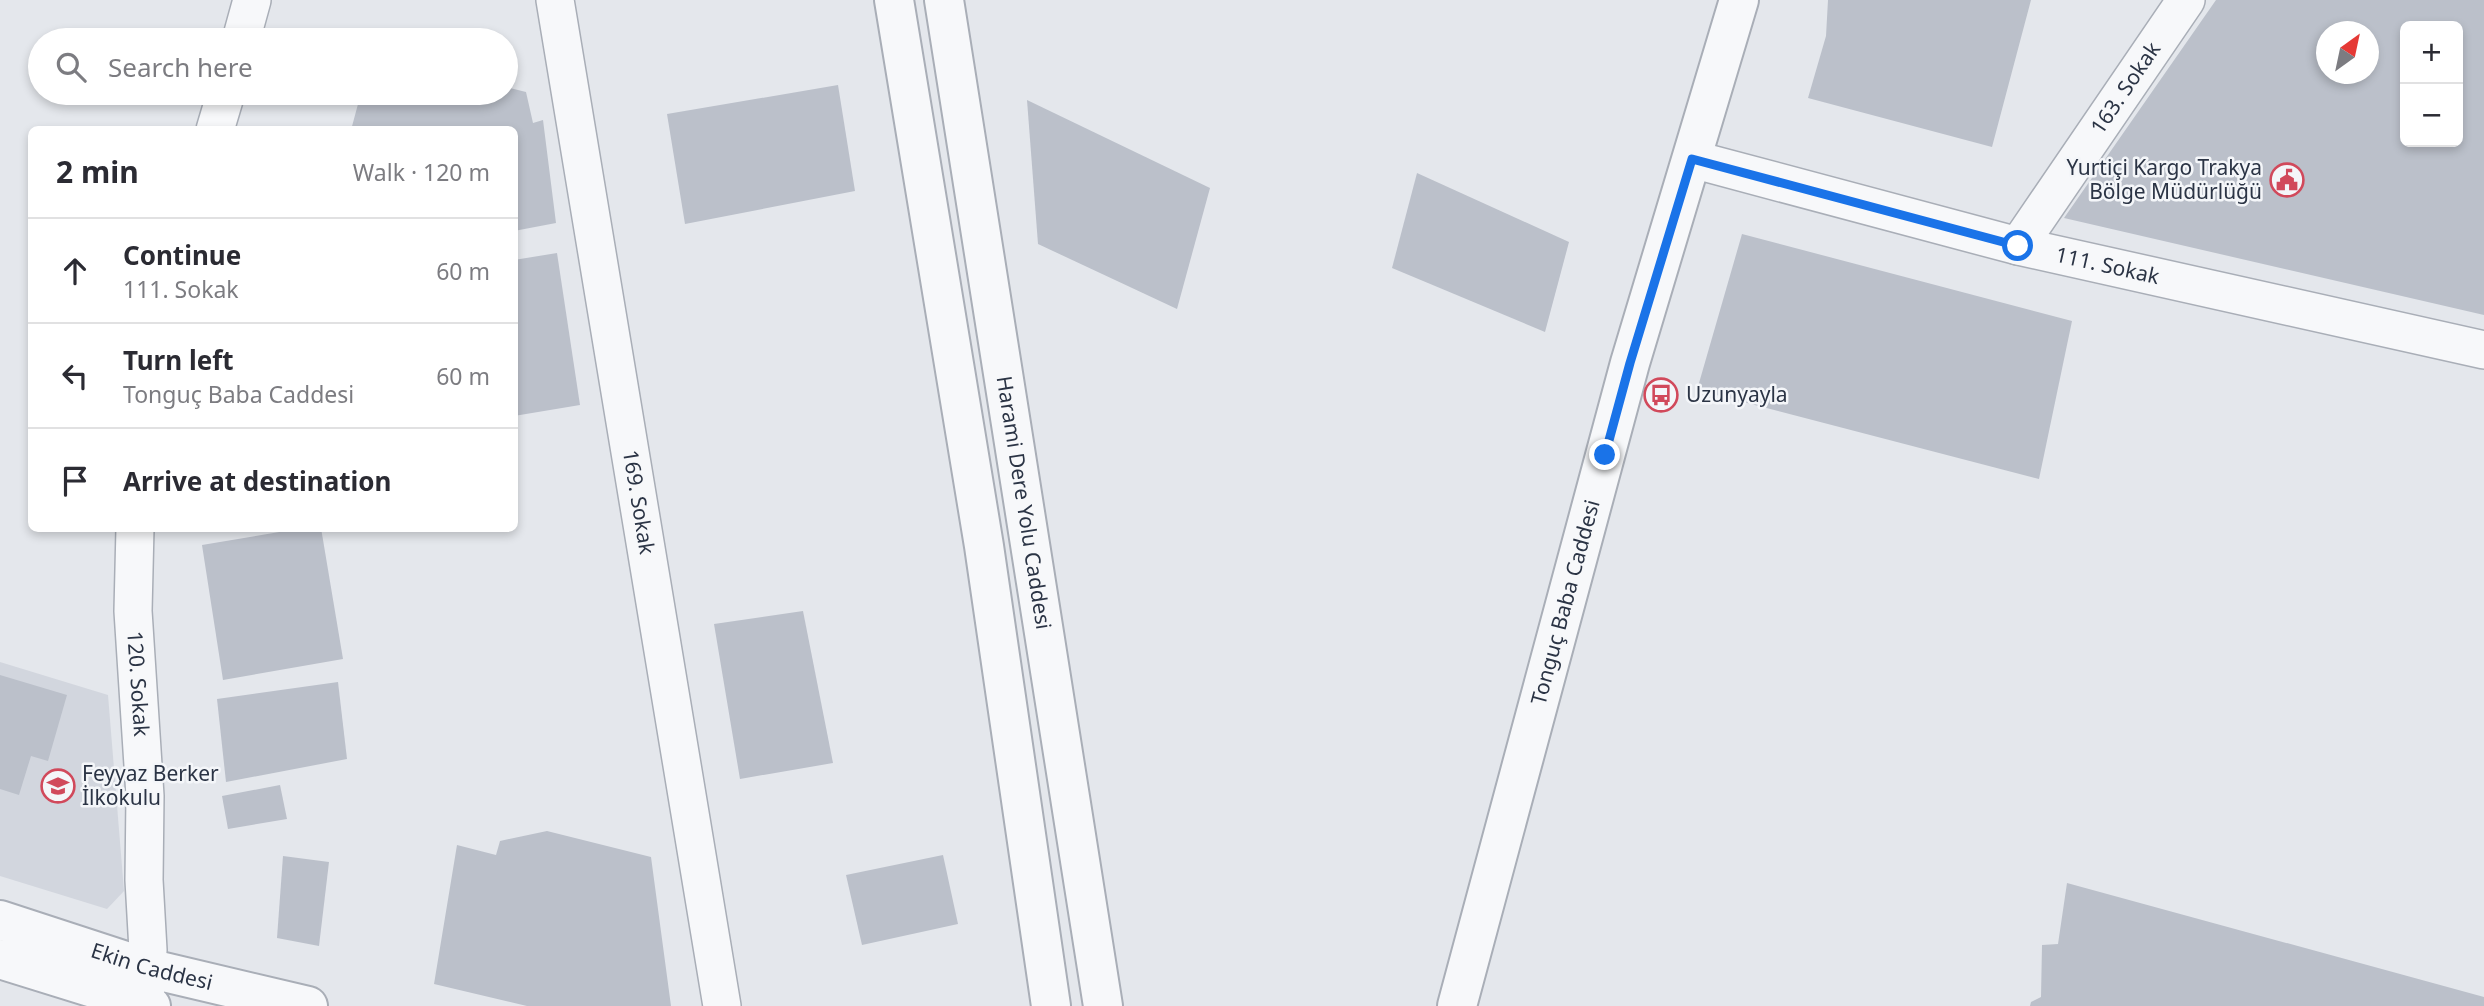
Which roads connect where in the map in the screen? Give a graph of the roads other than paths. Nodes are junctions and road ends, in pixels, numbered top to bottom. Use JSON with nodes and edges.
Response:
{"nodes":[{"id":1,"x":252,"y":0,"type":"edge"},
{"id":2,"x":555,"y":0,"type":"edge"},
{"id":3,"x":894,"y":0,"type":"edge"},
{"id":4,"x":944,"y":0,"type":"edge"},
{"id":5,"x":1739,"y":0,"type":"edge"},
{"id":6,"x":2186,"y":0,"type":"edge"},
{"id":7,"x":244,"y":28,"type":"edge"},
{"id":8,"x":222,"y":105,"type":"edge"},
{"id":9,"x":216,"y":126,"type":"edge"},
{"id":10,"x":1692,"y":159,"type":"junction"},
{"id":11,"x":2018,"y":246,"type":"junction"},
{"id":12,"x":2484,"y":350,"type":"edge"},
{"id":13,"x":135,"y":532,"type":"edge"},
{"id":14,"x":0,"y":920,"type":"edge"},
{"id":15,"x":0,"y":959,"type":"edge"},
{"id":16,"x":147,"y":996,"type":"edge"},
{"id":17,"x":308,"y":1006,"type":"edge"},
{"id":18,"x":722,"y":1006,"type":"edge"},
{"id":19,"x":1051,"y":1006,"type":"edge"},
{"id":20,"x":1103,"y":1006,"type":"edge"},
{"id":21,"x":1457,"y":1006,"type":"edge"}],
"edges":[{"from":1,"to":7,"type":"street"},
{"from":2,"to":18,"type":"street","name":"169. Sokak"},
{"from":3,"to":19,"type":"street"},
{"from":4,"to":20,"type":"street","name":"Harami Dere Yolu Caddesi"},
{"from":5,"to":10,"type":"street","name":"Tonguç Baba Caddesi"},
{"from":6,"to":11,"type":"street","name":"163. Sokak"},
{"from":8,"to":9,"type":"street"},
{"from":10,"to":11,"type":"street","name":"111. Sokak"},
{"from":10,"to":21,"type":"street","name":"Tonguç Baba Caddesi"},
{"from":11,"to":12,"type":"street","name":"111. Sokak"},
{"from":13,"to":16,"type":"street","name":"120. Sokak"},
{"from":14,"to":16,"type":"street","name":"Ekin Caddesi"},
{"from":15,"to":16,"type":"street","name":"Ekin Caddesi"},
{"from":16,"to":17,"type":"street","name":"Ekin Caddesi"}]}
